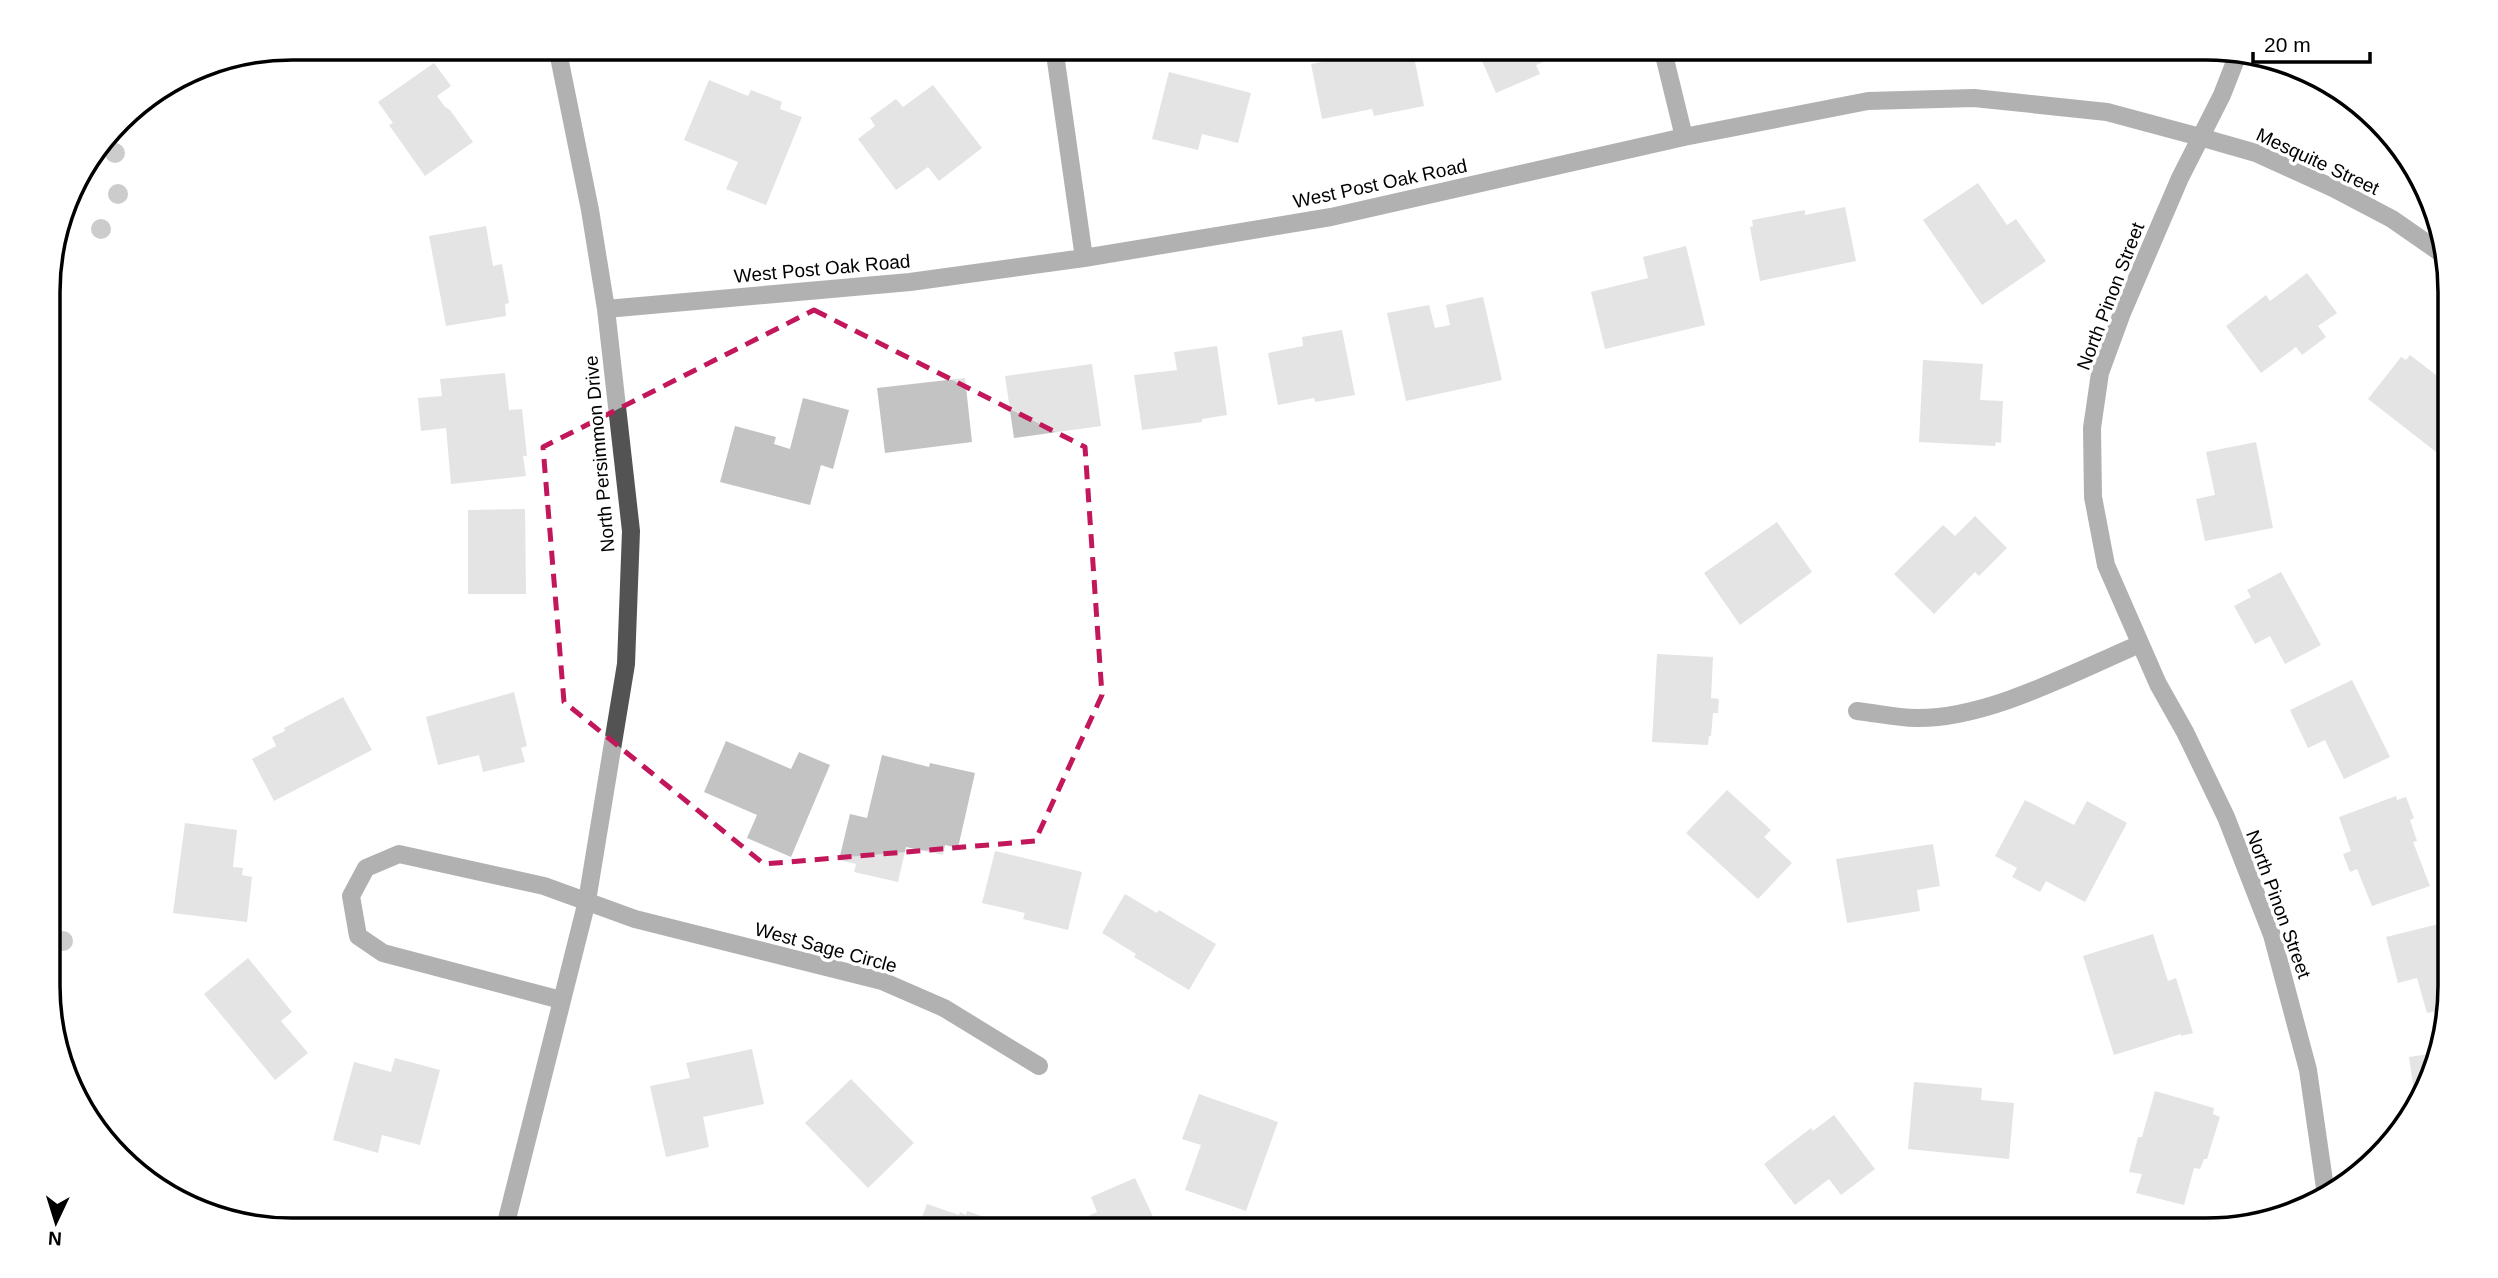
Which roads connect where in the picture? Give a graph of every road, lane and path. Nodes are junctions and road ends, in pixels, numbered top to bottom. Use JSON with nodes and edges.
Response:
{"nodes":[{"id":1,"x":560,"y":60,"type":"edge"},
{"id":2,"x":1056,"y":60,"type":"edge"},
{"id":3,"x":1665,"y":60,"type":"edge"},
{"id":4,"x":2235,"y":62,"type":"edge"},
{"id":5,"x":1684,"y":137,"type":"junction"},
{"id":6,"x":2200,"y":137,"type":"junction"},
{"id":7,"x":2435,"y":249,"type":"edge"},
{"id":8,"x":1084,"y":258,"type":"junction"},
{"id":9,"x":606,"y":309,"type":"junction"},
{"id":10,"x":2140,"y":644,"type":"junction"},
{"id":11,"x":1857,"y":711,"type":"dead end"},
{"id":12,"x":587,"y":901,"type":"junction"},
{"id":13,"x":561,"y":1000,"type":"junction"},
{"id":14,"x":1039,"y":1066,"type":"dead end"},
{"id":15,"x":2325,"y":1185,"type":"edge"},
{"id":16,"x":507,"y":1218,"type":"edge"}],
"edges":[{"from":1,"to":9,"type":"street","name":"North Persimmon Drive"},
{"from":2,"to":8,"type":"street"},
{"from":3,"to":5,"type":"street"},
{"from":4,"to":6,"type":"street","name":"North Pinon Street"},
{"from":5,"to":6,"type":"street","name":"West Post Oak Road"},
{"from":5,"to":8,"type":"street","name":"West Post Oak Road"},
{"from":6,"to":7,"type":"street","name":"Mesquite Street"},
{"from":6,"to":10,"type":"street","name":"North Pinon Street"},
{"from":8,"to":9,"type":"street","name":"West Post Oak Road"},
{"from":9,"to":12,"type":"street","name":"North Persimmon Drive"},
{"from":10,"to":11,"type":"street"},
{"from":10,"to":15,"type":"street","name":"North Pinon Street"},
{"from":12,"to":13,"type":"street","name":"North Persimmon Drive"},
{"from":12,"to":13,"type":"street"},
{"from":12,"to":14,"type":"street","name":"West Sage Circle"},
{"from":13,"to":16,"type":"street","name":"North Persimmon Drive"}]}
